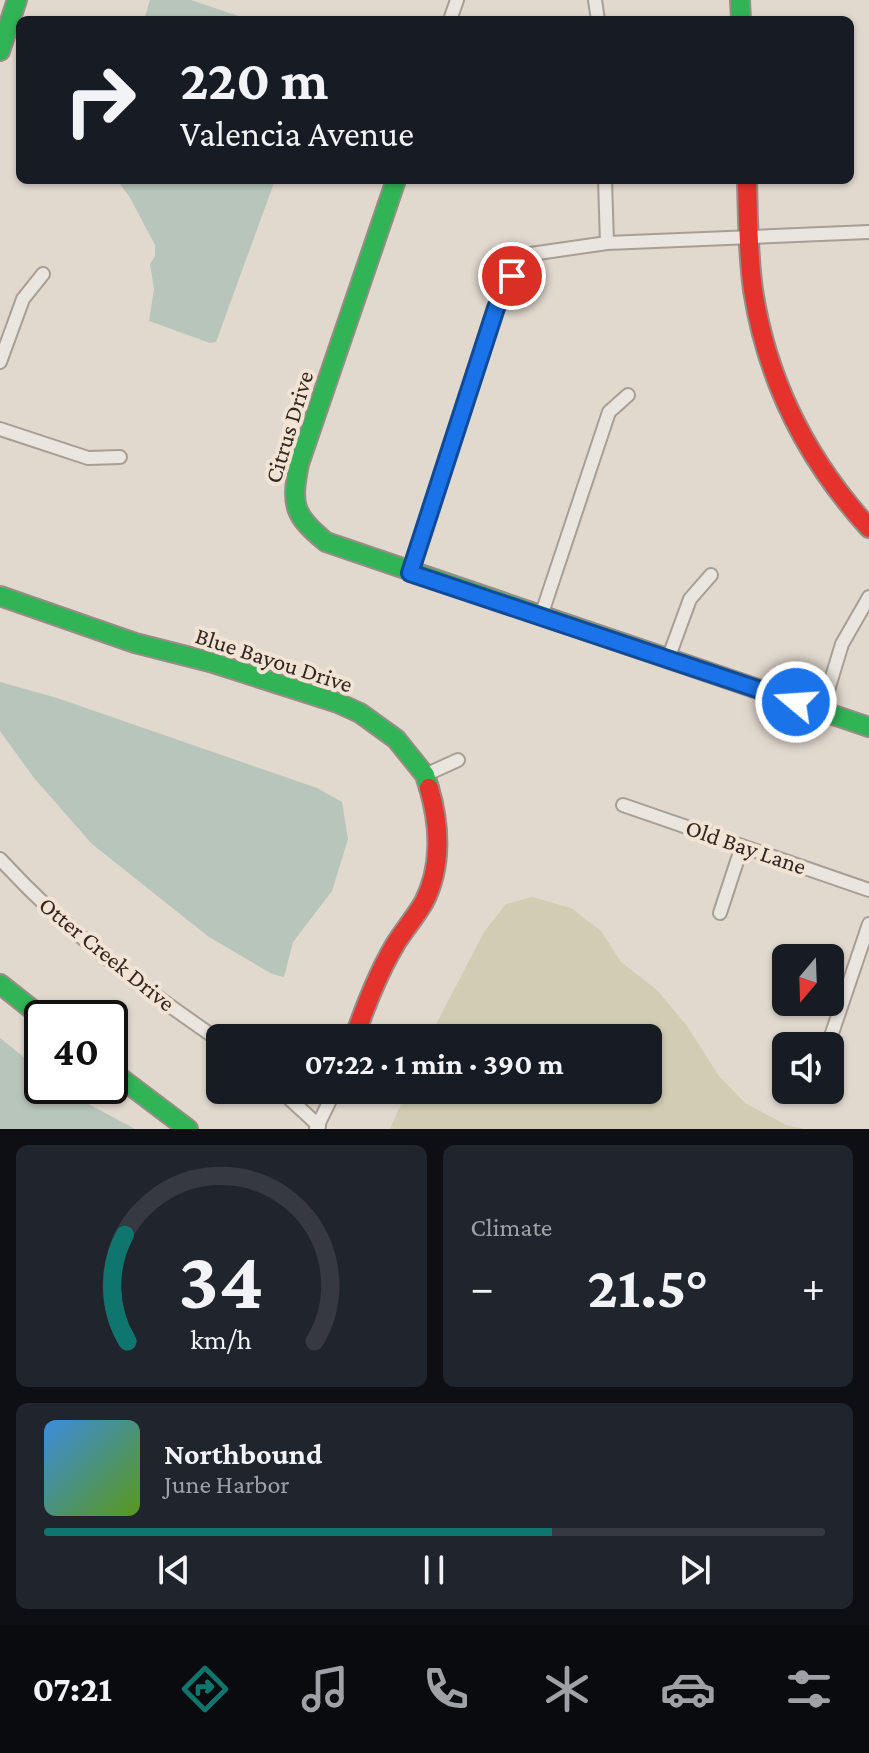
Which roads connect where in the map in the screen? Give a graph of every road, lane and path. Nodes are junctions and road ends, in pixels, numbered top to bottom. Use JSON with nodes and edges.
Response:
{"nodes":[{"id":1,"x":17,"y":0,"type":"edge"},
{"id":2,"x":0,"y":51,"type":"edge"},
{"id":3,"x":395,"y":184,"type":"edge"},
{"id":4,"x":605,"y":184,"type":"edge"},
{"id":5,"x":747,"y":184,"type":"edge"},
{"id":6,"x":869,"y":232,"type":"edge"},
{"id":7,"x":749,"y":237,"type":"junction"},
{"id":8,"x":607,"y":243,"type":"junction"},
{"id":9,"x":43,"y":274,"type":"dead end"},
{"id":10,"x":0,"y":362,"type":"edge"},
{"id":11,"x":628,"y":395,"type":"dead end"},
{"id":12,"x":0,"y":429,"type":"edge"},
{"id":13,"x":120,"y":457,"type":"dead end"},
{"id":14,"x":869,"y":528,"type":"edge"},
{"id":15,"x":410,"y":573,"type":"junction"},
{"id":16,"x":711,"y":575,"type":"dead end"},
{"id":17,"x":0,"y":596,"type":"edge"},
{"id":18,"x":869,"y":597,"type":"edge"},
{"id":19,"x":541,"y":616,"type":"junction"},
{"id":20,"x":668,"y":659,"type":"junction"},
{"id":21,"x":822,"y":710,"type":"junction"},
{"id":22,"x":869,"y":727,"type":"edge"},
{"id":23,"x":458,"y":760,"type":"dead end"},
{"id":24,"x":425,"y":775,"type":"junction"},
{"id":25,"x":623,"y":805,"type":"dead end"},
{"id":26,"x":742,"y":846,"type":"junction"},
{"id":27,"x":0,"y":859,"type":"edge"},
{"id":28,"x":869,"y":890,"type":"edge"},
{"id":29,"x":720,"y":913,"type":"dead end"},
{"id":30,"x":869,"y":924,"type":"edge"},
{"id":31,"x":0,"y":984,"type":"edge"},
{"id":32,"x":24,"y":1003,"type":"edge"},
{"id":33,"x":359,"y":1024,"type":"edge"},
{"id":34,"x":206,"y":1031,"type":"edge"},
{"id":35,"x":832,"y":1032,"type":"edge"},
{"id":36,"x":128,"y":1084,"type":"edge"},
{"id":37,"x":294,"y":1104,"type":"edge"},
{"id":38,"x":328,"y":1104,"type":"edge"},
{"id":39,"x":317,"y":1127,"type":"edge"},
{"id":40,"x":188,"y":1129,"type":"edge"}],
"edges":[{"from":1,"to":2,"type":"street"},
{"from":3,"to":15,"type":"street","name":"Citrus Drive"},
{"from":4,"to":8,"type":"street"},
{"from":5,"to":7,"type":"street"},
{"from":6,"to":7,"type":"street"},
{"from":7,"to":8,"type":"street"},
{"from":7,"to":14,"type":"street"},
{"from":8,"to":15,"type":"street"},
{"from":9,"to":10,"type":"street"},
{"from":11,"to":19,"type":"street"},
{"from":12,"to":13,"type":"street"},
{"from":15,"to":19,"type":"street","name":"Citrus Drive"},
{"from":16,"to":20,"type":"street"},
{"from":17,"to":24,"type":"street","name":"Blue Bayou Drive"},
{"from":18,"to":21,"type":"street"},
{"from":19,"to":20,"type":"street","name":"Citrus Drive"},
{"from":20,"to":21,"type":"street","name":"Citrus Drive"},
{"from":21,"to":22,"type":"street","name":"Citrus Drive"},
{"from":23,"to":24,"type":"street"},
{"from":24,"to":33,"type":"street","name":"Blue Bayou Drive"},
{"from":25,"to":26,"type":"street","name":"Old Bay Lane"},
{"from":26,"to":28,"type":"street","name":"Old Bay Lane"},
{"from":26,"to":29,"type":"street"},
{"from":27,"to":34,"type":"street","name":"Otter Creek Drive"},
{"from":30,"to":35,"type":"street"},
{"from":31,"to":32,"type":"street"},
{"from":36,"to":40,"type":"street"},
{"from":37,"to":39,"type":"street"},
{"from":38,"to":39,"type":"street"}]}
